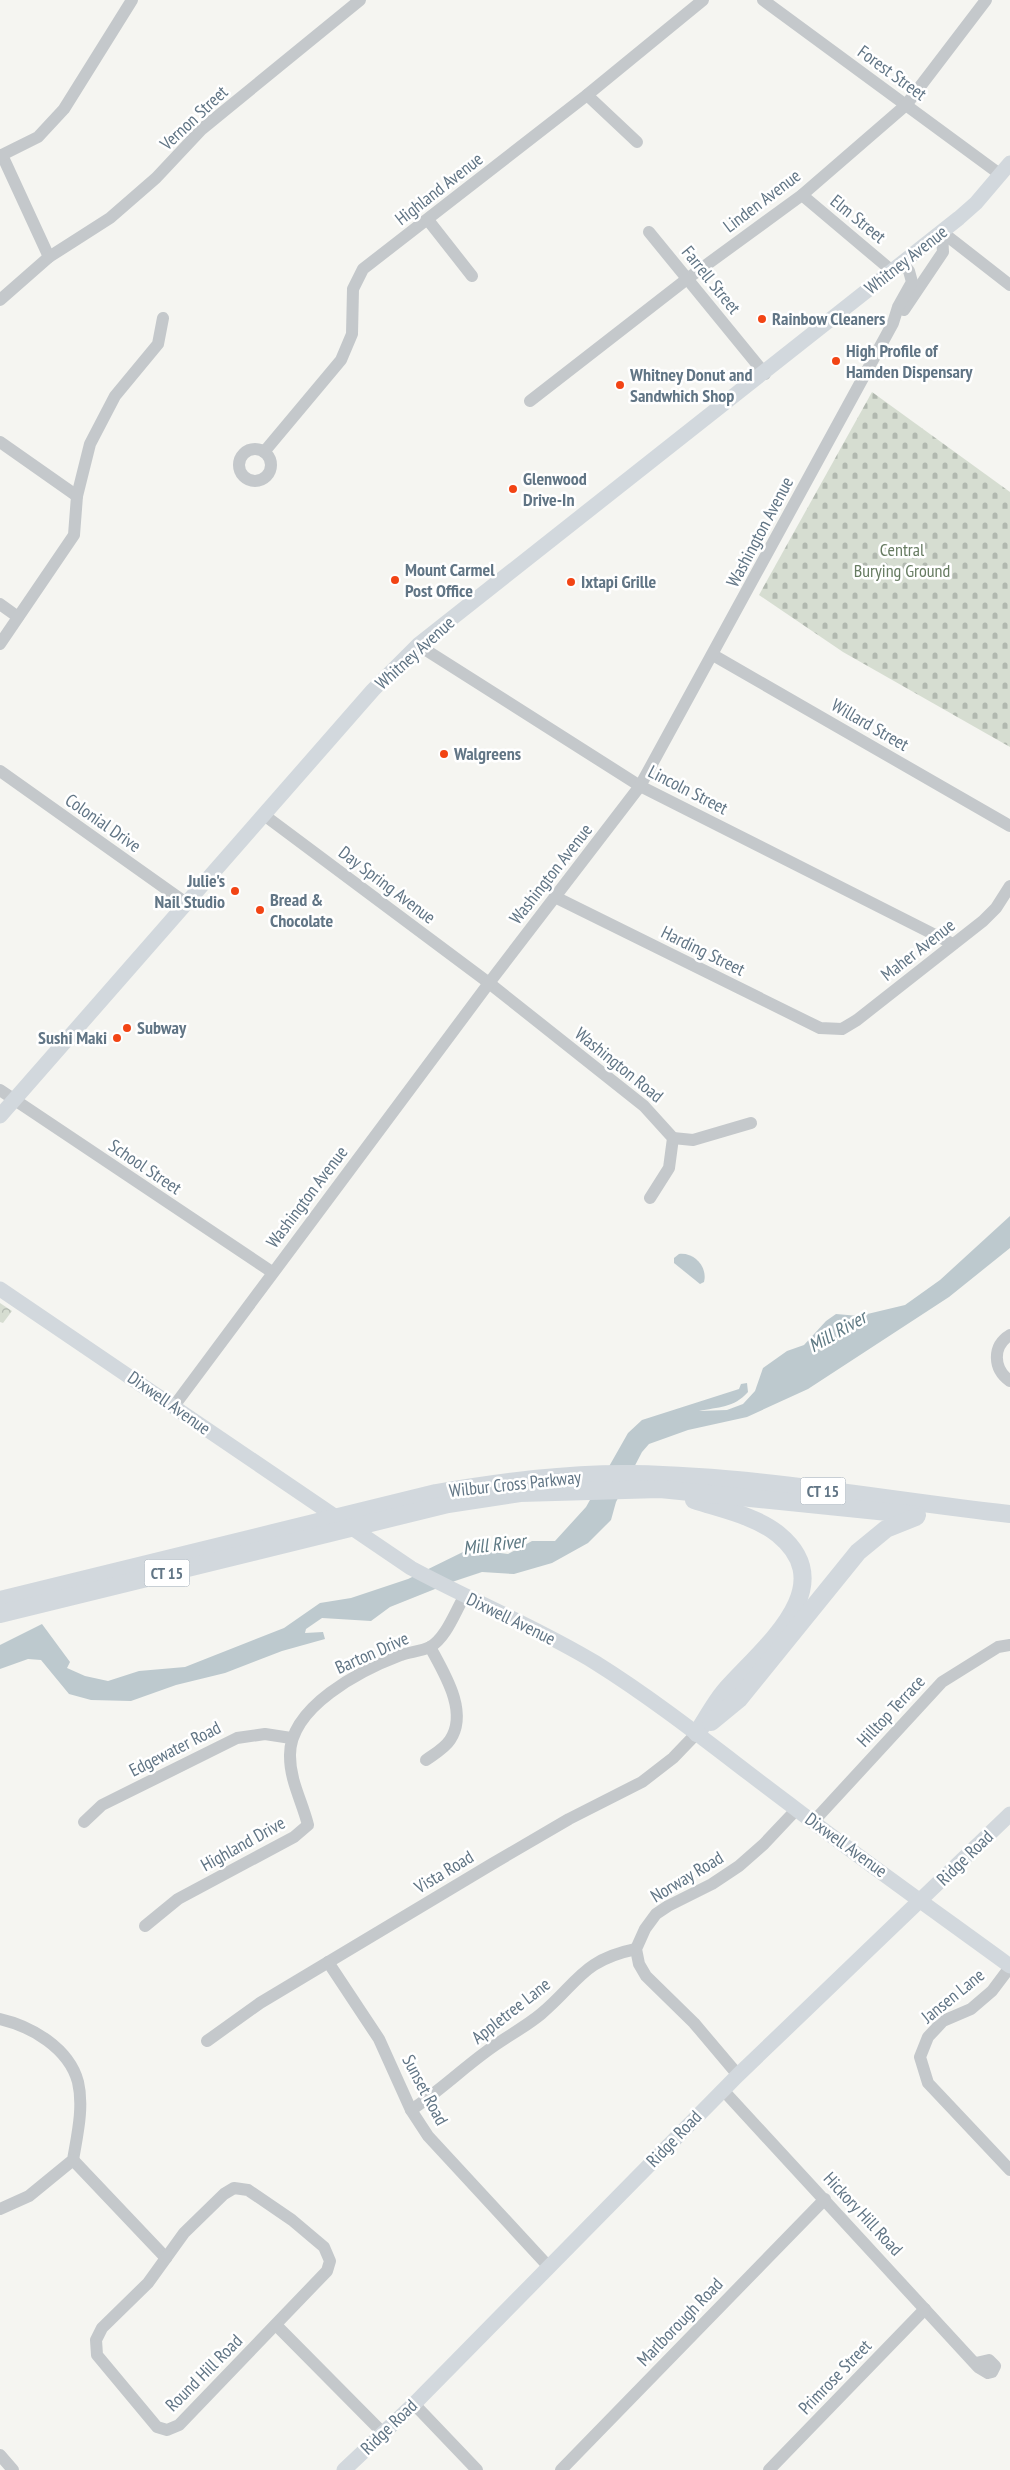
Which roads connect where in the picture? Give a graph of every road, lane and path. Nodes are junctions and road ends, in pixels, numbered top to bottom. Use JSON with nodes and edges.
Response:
{"nodes":[{"id":1,"x":132,"y":0,"type":"edge"},
{"id":2,"x":360,"y":0,"type":"edge"},
{"id":3,"x":703,"y":0,"type":"edge"},
{"id":4,"x":763,"y":0,"type":"edge"},
{"id":5,"x":986,"y":0,"type":"edge"},
{"id":6,"x":587,"y":95,"type":"junction"},
{"id":7,"x":906,"y":105,"type":"junction"},
{"id":8,"x":637,"y":142,"type":"dead end"},
{"id":9,"x":1,"y":156,"type":"edge"},
{"id":10,"x":1005,"y":169,"type":"edge"},
{"id":11,"x":802,"y":195,"type":"junction"},
{"id":12,"x":428,"y":220,"type":"junction"},
{"id":13,"x":649,"y":232,"type":"dead end"},
{"id":14,"x":942,"y":232,"type":"junction"},
{"id":15,"x":49,"y":257,"type":"junction"},
{"id":16,"x":897,"y":267,"type":"junction"},
{"id":17,"x":472,"y":276,"type":"dead end"},
{"id":18,"x":687,"y":279,"type":"junction"},
{"id":19,"x":1010,"y":285,"type":"edge"},
{"id":20,"x":0,"y":300,"type":"edge"},
{"id":21,"x":163,"y":318,"type":"dead end"},
{"id":22,"x":893,"y":323,"type":"junction"},
{"id":23,"x":765,"y":374,"type":"junction"},
{"id":24,"x":530,"y":401,"type":"dead end"},
{"id":25,"x":0,"y":442,"type":"edge"},
{"id":26,"x":264,"y":452,"type":"dead end"},
{"id":27,"x":78,"y":496,"type":"junction"},
{"id":28,"x":0,"y":604,"type":"edge"},
{"id":29,"x":18,"y":617,"type":"junction"},
{"id":30,"x":0,"y":644,"type":"edge"},
{"id":31,"x":418,"y":645,"type":"junction"},
{"id":32,"x":713,"y":655,"type":"junction"},
{"id":33,"x":0,"y":772,"type":"edge"},
{"id":34,"x":640,"y":786,"type":"junction"},
{"id":35,"x":264,"y":815,"type":"junction"},
{"id":36,"x":1010,"y":826,"type":"edge"},
{"id":37,"x":1010,"y":886,"type":"edge"},
{"id":38,"x":556,"y":897,"type":"junction"},
{"id":39,"x":186,"y":903,"type":"junction"},
{"id":40,"x":953,"y":944,"type":"junction"},
{"id":41,"x":489,"y":983,"type":"junction"},
{"id":42,"x":837,"y":1029,"type":"joint"},
{"id":43,"x":0,"y":1090,"type":"edge"},
{"id":44,"x":14,"y":1101,"type":"junction"},
{"id":45,"x":0,"y":1116,"type":"edge"},
{"id":46,"x":751,"y":1123,"type":"dead end"},
{"id":47,"x":673,"y":1138,"type":"junction"},
{"id":48,"x":650,"y":1198,"type":"dead end"},
{"id":49,"x":272,"y":1272,"type":"junction"},
{"id":50,"x":0,"y":1289,"type":"edge"},
{"id":51,"x":1010,"y":1334,"type":"edge"},
{"id":52,"x":1010,"y":1381,"type":"edge"},
{"id":53,"x":174,"y":1406,"type":"junction"},
{"id":54,"x":598,"y":1482,"type":"junction"},
{"id":55,"x":630,"y":1482,"type":"junction"},
{"id":56,"x":660,"y":1489,"type":"junction"},
{"id":57,"x":1010,"y":1514,"type":"edge"},
{"id":58,"x":920,"y":1516,"type":"junction"},
{"id":59,"x":1010,"y":1526,"type":"edge"},
{"id":60,"x":464,"y":1597,"type":"junction"},
{"id":61,"x":0,"y":1600,"type":"edge"},
{"id":62,"x":0,"y":1614,"type":"edge"},
{"id":63,"x":1010,"y":1645,"type":"edge"},
{"id":64,"x":430,"y":1647,"type":"junction"},
{"id":65,"x":697,"y":1733,"type":"junction"},
{"id":66,"x":291,"y":1738,"type":"junction"},
{"id":67,"x":426,"y":1760,"type":"dead end"},
{"id":68,"x":796,"y":1810,"type":"junction"},
{"id":69,"x":1010,"y":1814,"type":"edge"},
{"id":70,"x":84,"y":1822,"type":"dead end"},
{"id":71,"x":813,"y":1822,"type":"junction"},
{"id":72,"x":920,"y":1900,"type":"junction"},
{"id":73,"x":145,"y":1926,"type":"dead end"},
{"id":74,"x":636,"y":1949,"type":"junction"},
{"id":75,"x":328,"y":1962,"type":"junction"},
{"id":76,"x":1010,"y":1967,"type":"edge"},
{"id":77,"x":0,"y":2019,"type":"edge"},
{"id":78,"x":207,"y":2041,"type":"dead end"},
{"id":79,"x":738,"y":2075,"type":"junction"},
{"id":80,"x":723,"y":2090,"type":"junction"},
{"id":81,"x":411,"y":2110,"type":"junction"},
{"id":82,"x":72,"y":2160,"type":"junction"},
{"id":83,"x":1010,"y":2170,"type":"edge"},
{"id":84,"x":825,"y":2199,"type":"junction"},
{"id":85,"x":0,"y":2209,"type":"edge"},
{"id":86,"x":166,"y":2258,"type":"junction"},
{"id":87,"x":549,"y":2267,"type":"junction"},
{"id":88,"x":925,"y":2308,"type":"junction"},
{"id":89,"x":276,"y":2324,"type":"junction"},
{"id":90,"x":976,"y":2363,"type":"dead end"},
{"id":91,"x":414,"y":2404,"type":"junction"},
{"id":92,"x":383,"y":2433,"type":"junction"},
{"id":93,"x":0,"y":2455,"type":"edge"},
{"id":94,"x":13,"y":2470,"type":"edge"},
{"id":95,"x":344,"y":2470,"type":"edge"},
{"id":96,"x":477,"y":2470,"type":"edge"},
{"id":97,"x":561,"y":2470,"type":"edge"},
{"id":98,"x":769,"y":2470,"type":"edge"}],
"edges":[{"from":1,"to":9,"type":"street"},
{"from":2,"to":15,"type":"street","name":"Vernon Street"},
{"from":3,"to":6,"type":"street","name":"Highland Avenue"},
{"from":4,"to":7,"type":"street","name":"Forest Street"},
{"from":5,"to":7,"type":"street","name":"Linden Avenue"},
{"from":6,"to":8,"type":"street"},
{"from":6,"to":12,"type":"street","name":"Highland Avenue"},
{"from":7,"to":10,"type":"street","name":"Forest Street"},
{"from":7,"to":11,"type":"street","name":"Linden Avenue"},
{"from":9,"to":15,"type":"street"},
{"from":10,"to":14,"type":"main road","name":"Whitney Avenue"},
{"from":11,"to":16,"type":"street","name":"Elm Street"},
{"from":11,"to":18,"type":"street","name":"Linden Avenue"},
{"from":12,"to":17,"type":"street"},
{"from":12,"to":26,"type":"street","name":"Highland Avenue"},
{"from":13,"to":18,"type":"street","name":"Farrell Street"},
{"from":14,"to":16,"type":"main road","name":"Whitney Avenue"},
{"from":14,"to":19,"type":"street"},
{"from":14,"to":22,"type":"street","name":"Washington Avenue"},
{"from":15,"to":20,"type":"street","name":"Vernon Street"},
{"from":16,"to":22,"type":"street","name":"Washington Avenue"},
{"from":16,"to":23,"type":"main road","name":"Whitney Avenue"},
{"from":18,"to":23,"type":"street","name":"Farrell Street"},
{"from":18,"to":24,"type":"street","name":"Linden Avenue"},
{"from":21,"to":27,"type":"street"},
{"from":22,"to":32,"type":"street","name":"Washington Avenue"},
{"from":23,"to":31,"type":"main road","name":"Whitney Avenue"},
{"from":25,"to":27,"type":"street"},
{"from":27,"to":29,"type":"street"},
{"from":28,"to":29,"type":"street"},
{"from":29,"to":30,"type":"street"},
{"from":31,"to":34,"type":"street","name":"Lincoln Street"},
{"from":31,"to":35,"type":"main road","name":"Whitney Avenue"},
{"from":32,"to":34,"type":"street","name":"Washington Avenue"},
{"from":32,"to":36,"type":"street","name":"Willard Street"},
{"from":33,"to":39,"type":"street","name":"Colonial Drive"},
{"from":34,"to":38,"type":"street","name":"Washington Avenue"},
{"from":34,"to":40,"type":"street","name":"Lincoln Street"},
{"from":35,"to":39,"type":"main road","name":"Whitney Avenue"},
{"from":35,"to":41,"type":"street","name":"Day Spring Avenue"},
{"from":37,"to":40,"type":"street","name":"Maher Avenue"},
{"from":38,"to":41,"type":"street","name":"Washington Avenue"},
{"from":38,"to":42,"type":"street","name":"Harding Street"},
{"from":39,"to":44,"type":"main road","name":"Whitney Avenue"},
{"from":40,"to":42,"type":"street","name":"Maher Avenue"},
{"from":41,"to":47,"type":"street","name":"Washington Road"},
{"from":41,"to":49,"type":"street","name":"Washington Avenue"},
{"from":43,"to":44,"type":"street","name":"School Street"},
{"from":44,"to":45,"type":"main road","name":"Whitney Avenue"},
{"from":44,"to":49,"type":"street","name":"School Street"},
{"from":46,"to":47,"type":"street"},
{"from":47,"to":48,"type":"street"},
{"from":49,"to":53,"type":"street","name":"Washington Avenue"},
{"from":50,"to":53,"type":"main road","name":"Dixwell Avenue"},
{"from":51,"to":52,"type":"street"},
{"from":53,"to":60,"type":"main road","name":"Dixwell Avenue"},
{"from":54,"to":55,"type":"highway","name":"Wilbur Cross Parkway","number":"CT 15"},
{"from":54,"to":61,"type":"highway","name":"Wilbur Cross Parkway","number":"CT 15"},
{"from":54,"to":62,"type":"highway","name":"Wilbur Cross Parkway","number":"CT 15"},
{"from":55,"to":56,"type":"highway","name":"Wilbur Cross Parkway","number":"CT 15"},
{"from":55,"to":57,"type":"highway","name":"Wilbur Cross Parkway","number":"CT 15"},
{"from":56,"to":58,"type":"highway","name":"Wilbur Cross Parkway","number":"CT 15"},
{"from":56,"to":65,"type":"highway"},
{"from":58,"to":59,"type":"highway","name":"Wilbur Cross Parkway","number":"CT 15"},
{"from":58,"to":65,"type":"highway"},
{"from":60,"to":64,"type":"street","name":"Barton Drive"},
{"from":60,"to":65,"type":"main road","name":"Dixwell Avenue"},
{"from":63,"to":71,"type":"street","name":"Hilltop Terrace"},
{"from":64,"to":66,"type":"street","name":"Barton Drive"},
{"from":64,"to":67,"type":"street"},
{"from":65,"to":68,"type":"main road","name":"Dixwell Avenue"},
{"from":65,"to":75,"type":"street","name":"Vista Road"},
{"from":66,"to":70,"type":"street","name":"Edgewater Road"},
{"from":66,"to":73,"type":"street","name":"Highland Drive"},
{"from":68,"to":71,"type":"main road","name":"Dixwell Avenue"},
{"from":68,"to":74,"type":"street","name":"Norway Road"},
{"from":69,"to":72,"type":"main road","name":"Ridge Road"},
{"from":71,"to":72,"type":"main road","name":"Dixwell Avenue"},
{"from":72,"to":76,"type":"main road","name":"Dixwell Avenue"},
{"from":72,"to":79,"type":"main road","name":"Ridge Road"},
{"from":74,"to":79,"type":"street"},
{"from":74,"to":81,"type":"street","name":"Appletree Lane"},
{"from":75,"to":78,"type":"street","name":"Vista Road"},
{"from":75,"to":81,"type":"street","name":"Sunset Road"},
{"from":76,"to":83,"type":"street","name":"Jansen Lane"},
{"from":77,"to":82,"type":"street"},
{"from":79,"to":80,"type":"main road","name":"Ridge Road"},
{"from":80,"to":84,"type":"street","name":"Hickory Hill Road"},
{"from":80,"to":87,"type":"main road","name":"Ridge Road"},
{"from":81,"to":87,"type":"street","name":"Sunset Road"},
{"from":82,"to":85,"type":"street"},
{"from":82,"to":86,"type":"street"},
{"from":84,"to":88,"type":"street","name":"Hickory Hill Road"},
{"from":84,"to":97,"type":"street","name":"Marlborough Road"},
{"from":86,"to":89,"type":"street","name":"Round Hill Road"},
{"from":86,"to":89,"type":"street","name":"Round Hill Road"},
{"from":87,"to":91,"type":"main road","name":"Ridge Road"},
{"from":88,"to":90,"type":"street","name":"Hickory Hill Road"},
{"from":88,"to":98,"type":"street","name":"Primrose Street"},
{"from":89,"to":92,"type":"street"},
{"from":91,"to":92,"type":"main road","name":"Ridge Road"},
{"from":91,"to":96,"type":"street"},
{"from":92,"to":95,"type":"main road","name":"Ridge Road"},
{"from":93,"to":94,"type":"street"}]}
